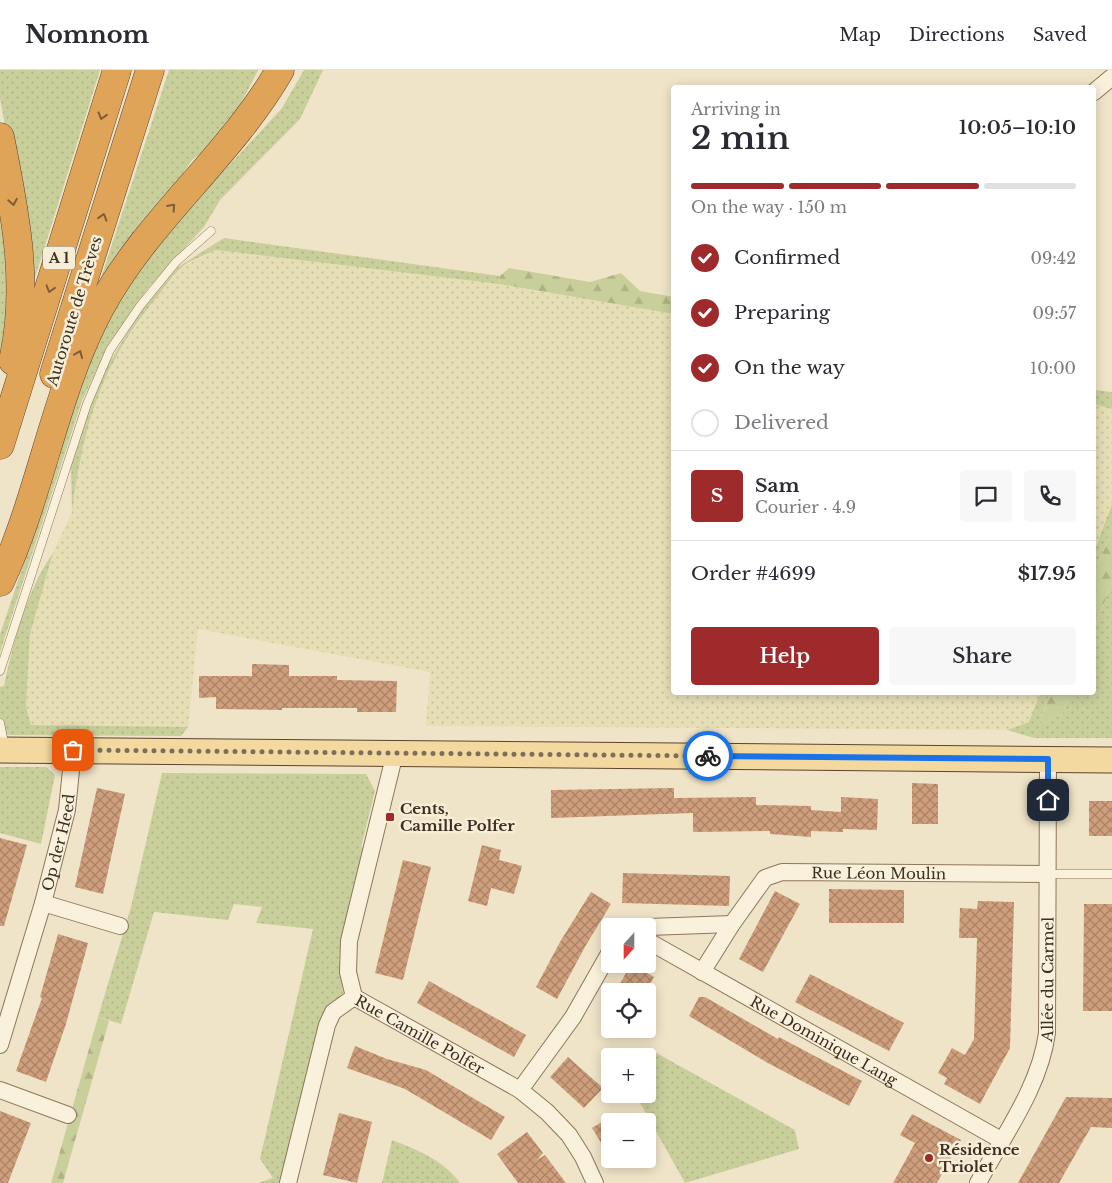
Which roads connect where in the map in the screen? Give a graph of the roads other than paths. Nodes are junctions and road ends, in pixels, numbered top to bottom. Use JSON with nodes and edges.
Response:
{"nodes":[{"id":1,"x":117,"y":70,"type":"edge"},
{"id":2,"x":150,"y":70,"type":"edge"},
{"id":3,"x":280,"y":70,"type":"edge"},
{"id":4,"x":1112,"y":77,"type":"edge"},
{"id":5,"x":1096,"y":90,"type":"edge"},
{"id":6,"x":0,"y":137,"type":"edge"},
{"id":7,"x":211,"y":231,"type":"dead end"},
{"id":8,"x":0,"y":419,"type":"edge"},
{"id":9,"x":0,"y":445,"type":"edge"},
{"id":10,"x":0,"y":554,"type":"edge"},
{"id":11,"x":0,"y":582,"type":"edge"},
{"id":12,"x":0,"y":671,"type":"edge"},
{"id":13,"x":0,"y":723,"type":"edge"},
{"id":14,"x":3,"y":750,"type":"edge"},
{"id":15,"x":73,"y":750,"type":"junction"},
{"id":16,"x":396,"y":753,"type":"junction"},
{"id":17,"x":1048,"y":759,"type":"junction"},
{"id":18,"x":1112,"y":760,"type":"edge"},
{"id":19,"x":1048,"y":874,"type":"junction"},
{"id":20,"x":1112,"y":874,"type":"edge"},
{"id":21,"x":43,"y":903,"type":"junction"},
{"id":22,"x":732,"y":924,"type":"junction"},
{"id":23,"x":120,"y":926,"type":"dead end"},
{"id":24,"x":656,"y":927,"type":"edge"},
{"id":25,"x":656,"y":946,"type":"edge"},
{"id":26,"x":601,"y":968,"type":"edge"},
{"id":27,"x":702,"y":972,"type":"junction"},
{"id":28,"x":354,"y":997,"type":"junction"},
{"id":29,"x":0,"y":1045,"type":"edge"},
{"id":30,"x":0,"y":1090,"type":"edge"},
{"id":31,"x":520,"y":1090,"type":"junction"},
{"id":32,"x":68,"y":1115,"type":"dead end"},
{"id":33,"x":1001,"y":1140,"type":"junction"},
{"id":34,"x":288,"y":1183,"type":"edge"},
{"id":35,"x":595,"y":1183,"type":"edge"},
{"id":36,"x":978,"y":1183,"type":"edge"}],
"edges":[{"from":1,"to":9,"type":"highway","name":"Autoroute de Trèves","number":"A 1","one_way":true},
{"from":10,"to":2,"type":"highway","name":"Autoroute de Trèves","number":"A 1","one_way":true},
{"from":11,"to":3,"type":"highway","one_way":true},
{"from":4,"to":5,"type":"street"},
{"from":6,"to":8,"type":"highway","one_way":true},
{"from":7,"to":12,"type":"lane"},
{"from":13,"to":14,"type":"lane"},
{"from":14,"to":15,"type":"main road"},
{"from":15,"to":16,"type":"main road"},
{"from":15,"to":21,"type":"street","name":"Op der Heed"},
{"from":16,"to":17,"type":"main road"},
{"from":16,"to":28,"type":"street","name":"Rue Camille Polfer"},
{"from":17,"to":18,"type":"main road"},
{"from":17,"to":19,"type":"street","name":"Allée du Carmel"},
{"from":19,"to":20,"type":"lane"},
{"from":19,"to":22,"type":"street","name":"Rue Léon Moulin"},
{"from":19,"to":33,"type":"street","name":"Allée du Carmel"},
{"from":21,"to":23,"type":"street","name":"Op der Heed"},
{"from":21,"to":29,"type":"street","name":"Op der Heed"},
{"from":22,"to":24,"type":"street"},
{"from":22,"to":27,"type":"street","name":"Rue Léon Moulin"},
{"from":25,"to":27,"type":"street","name":"Rue Dominique Lang"},
{"from":26,"to":31,"type":"street"},
{"from":27,"to":33,"type":"street","name":"Rue Dominique Lang"},
{"from":28,"to":31,"type":"street","name":"Rue Camille Polfer"},
{"from":28,"to":34,"type":"street"},
{"from":30,"to":32,"type":"street"},
{"from":31,"to":35,"type":"street","name":"Rue Camille Polfer"},
{"from":33,"to":36,"type":"street","name":"Allée du Carmel"}]}
